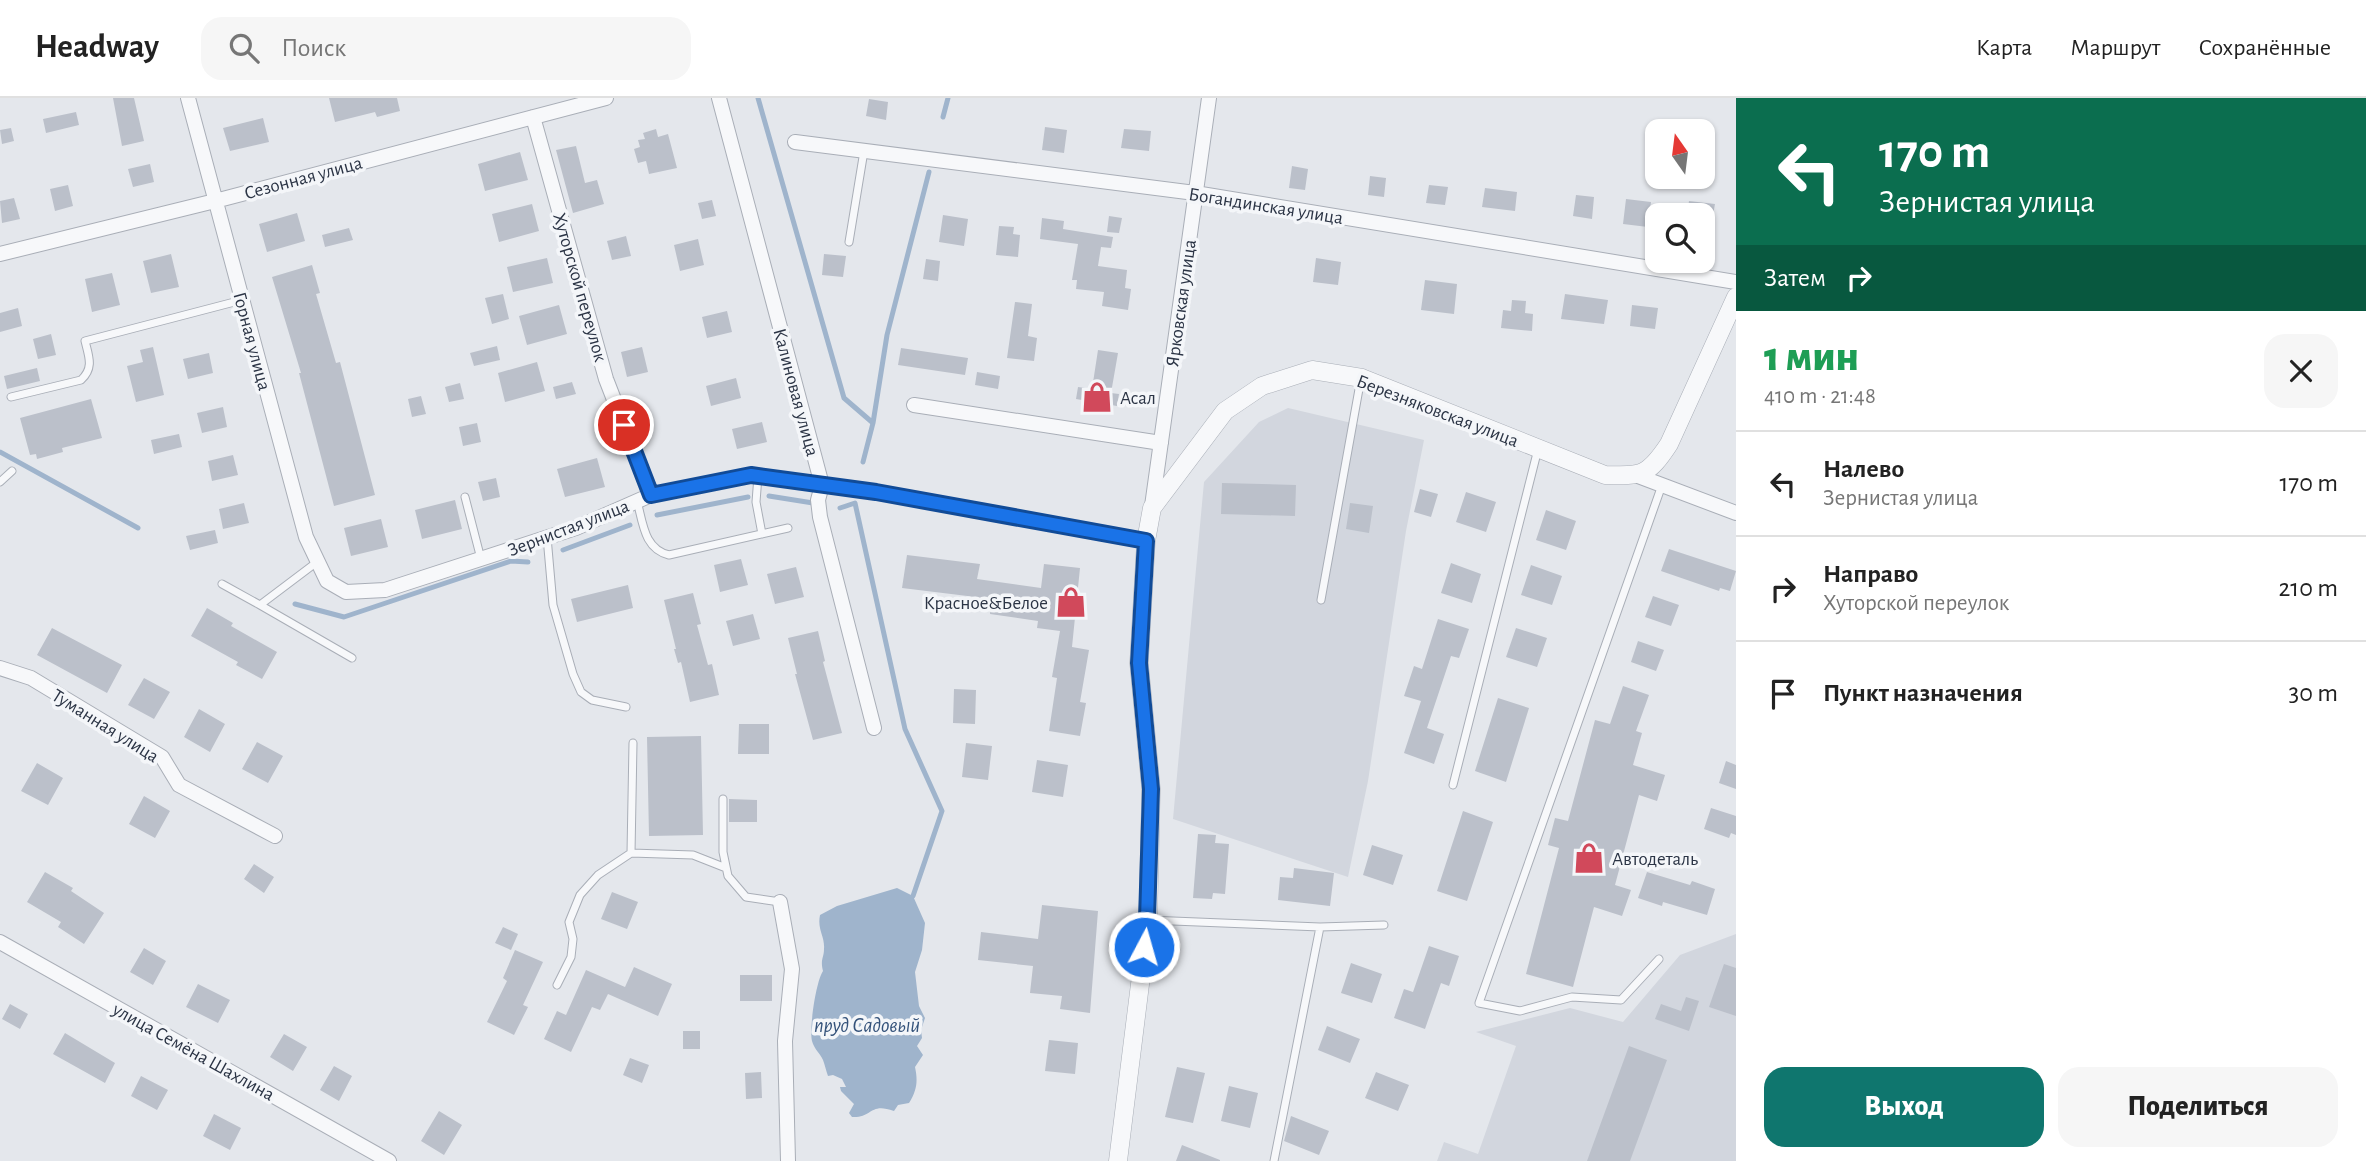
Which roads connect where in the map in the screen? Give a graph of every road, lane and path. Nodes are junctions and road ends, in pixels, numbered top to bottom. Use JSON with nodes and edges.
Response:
{"nodes":[{"id":1,"x":188,"y":98,"type":"edge"},
{"id":2,"x":606,"y":98,"type":"edge"},
{"id":3,"x":719,"y":98,"type":"edge"},
{"id":4,"x":1209,"y":98,"type":"edge"},
{"id":5,"x":533,"y":117,"type":"junction"},
{"id":6,"x":795,"y":142,"type":"dead end"},
{"id":7,"x":864,"y":151,"type":"junction"},
{"id":8,"x":1195,"y":193,"type":"junction"},
{"id":9,"x":215,"y":201,"type":"junction"},
{"id":10,"x":849,"y":242,"type":"dead end"},
{"id":11,"x":0,"y":254,"type":"edge"},
{"id":12,"x":1736,"y":282,"type":"edge"},
{"id":13,"x":1736,"y":296,"type":"edge"},
{"id":14,"x":242,"y":300,"type":"junction"},
{"id":15,"x":1362,"y":377,"type":"junction"},
{"id":16,"x":10,"y":397,"type":"dead end"},
{"id":17,"x":914,"y":404,"type":"dead end"},
{"id":18,"x":1161,"y":443,"type":"junction"},
{"id":19,"x":1538,"y":448,"type":"junction"},
{"id":20,"x":12,"y":471,"type":"dead end"},
{"id":21,"x":758,"y":476,"type":"junction"},
{"id":22,"x":1637,"y":476,"type":"junction"},
{"id":23,"x":0,"y":482,"type":"edge"},
{"id":24,"x":822,"y":485,"type":"junction"},
{"id":25,"x":1662,"y":485,"type":"junction"},
{"id":26,"x":465,"y":497,"type":"dead end"},
{"id":27,"x":644,"y":498,"type":"junction"},
{"id":28,"x":1152,"y":508,"type":"junction"},
{"id":29,"x":1736,"y":513,"type":"edge"},
{"id":30,"x":788,"y":528,"type":"dead end"},
{"id":31,"x":762,"y":534,"type":"junction"},
{"id":32,"x":547,"y":537,"type":"junction"},
{"id":33,"x":1146,"y":541,"type":"junction"},
{"id":34,"x":481,"y":559,"type":"junction"},
{"id":35,"x":318,"y":561,"type":"junction"},
{"id":36,"x":327,"y":581,"type":"joint"},
{"id":37,"x":222,"y":584,"type":"dead end"},
{"id":38,"x":1321,"y":600,"type":"dead end"},
{"id":39,"x":260,"y":605,"type":"junction"},
{"id":40,"x":352,"y":657,"type":"dead end"},
{"id":41,"x":0,"y":668,"type":"edge"},
{"id":42,"x":626,"y":707,"type":"dead end"},
{"id":43,"x":874,"y":728,"type":"dead end"},
{"id":44,"x":633,"y":743,"type":"dead end"},
{"id":45,"x":1453,"y":785,"type":"dead end"},
{"id":46,"x":723,"y":799,"type":"dead end"},
{"id":47,"x":275,"y":836,"type":"dead end"},
{"id":48,"x":631,"y":853,"type":"junction"},
{"id":49,"x":726,"y":868,"type":"junction"},
{"id":50,"x":780,"y":902,"type":"joint"},
{"id":51,"x":1147,"y":920,"type":"junction"},
{"id":52,"x":1384,"y":925,"type":"dead end"},
{"id":53,"x":1320,"y":927,"type":"junction"},
{"id":54,"x":0,"y":942,"type":"edge"},
{"id":55,"x":1659,"y":959,"type":"dead end"},
{"id":56,"x":557,"y":985,"type":"dead end"},
{"id":57,"x":389,"y":1161,"type":"edge"},
{"id":58,"x":789,"y":1161,"type":"edge"},
{"id":59,"x":1118,"y":1161,"type":"edge"},
{"id":60,"x":1274,"y":1161,"type":"edge"}],
"edges":[{"from":1,"to":9,"type":"street","name":"Горная улица"},
{"from":2,"to":5,"type":"street","name":"Сезонная улица"},
{"from":3,"to":24,"type":"street","name":"Калиновая улица"},
{"from":4,"to":8,"type":"street","name":"Ярковская улица"},
{"from":5,"to":9,"type":"street","name":"Сезонная улица"},
{"from":5,"to":27,"type":"street","name":"Хуторской переулок"},
{"from":6,"to":7,"type":"street","name":"Богандинская улица"},
{"from":7,"to":8,"type":"street","name":"Богандинская улица"},
{"from":7,"to":10,"type":"lane"},
{"from":8,"to":12,"type":"street","name":"Богандинская улица"},
{"from":8,"to":18,"type":"street","name":"Ярковская улица"},
{"from":9,"to":11,"type":"street","name":"Сезонная улица"},
{"from":9,"to":14,"type":"street","name":"Горная улица"},
{"from":13,"to":22,"type":"street"},
{"from":14,"to":16,"type":"lane"},
{"from":14,"to":35,"type":"street","name":"Горная улица"},
{"from":15,"to":19,"type":"street","name":"Березняковская улица"},
{"from":15,"to":28,"type":"street","name":"Березняковская улица"},
{"from":15,"to":38,"type":"lane"},
{"from":17,"to":18,"type":"street"},
{"from":18,"to":28,"type":"street","name":"Ярковская улица"},
{"from":19,"to":22,"type":"street","name":"Березняковская улица"},
{"from":19,"to":45,"type":"lane"},
{"from":20,"to":23,"type":"lane"},
{"from":21,"to":24,"type":"street","name":"Зернистая улица"},
{"from":21,"to":27,"type":"street","name":"Зернистая улица"},
{"from":21,"to":31,"type":"lane"},
{"from":22,"to":25,"type":"street"},
{"from":24,"to":33,"type":"street","name":"Зернистая улица"},
{"from":24,"to":43,"type":"street","name":"Калиновая улица"},
{"from":25,"to":29,"type":"street"},
{"from":25,"to":55,"type":"lane"},
{"from":26,"to":34,"type":"lane"},
{"from":27,"to":31,"type":"lane"},
{"from":27,"to":32,"type":"street","name":"Зернистая улица"},
{"from":28,"to":33,"type":"street","name":"Березняковская улица"},
{"from":30,"to":31,"type":"lane"},
{"from":32,"to":34,"type":"street","name":"Зернистая улица"},
{"from":32,"to":42,"type":"lane"},
{"from":33,"to":51,"type":"street","name":"Березняковская улица"},
{"from":34,"to":36,"type":"street","name":"Зернистая улица"},
{"from":35,"to":36,"type":"street","name":"Горная улица"},
{"from":35,"to":39,"type":"lane"},
{"from":37,"to":39,"type":"lane"},
{"from":39,"to":40,"type":"lane"},
{"from":41,"to":47,"type":"street","name":"Туманная улица"},
{"from":44,"to":48,"type":"lane"},
{"from":46,"to":49,"type":"lane"},
{"from":48,"to":49,"type":"lane"},
{"from":48,"to":56,"type":"lane"},
{"from":49,"to":50,"type":"lane"},
{"from":50,"to":58,"type":"street"},
{"from":51,"to":53,"type":"lane"},
{"from":51,"to":59,"type":"street","name":"Березняковская улица"},
{"from":52,"to":53,"type":"lane"},
{"from":53,"to":60,"type":"lane"},
{"from":54,"to":57,"type":"street","name":"улица Семёна Шахлина"}]}
